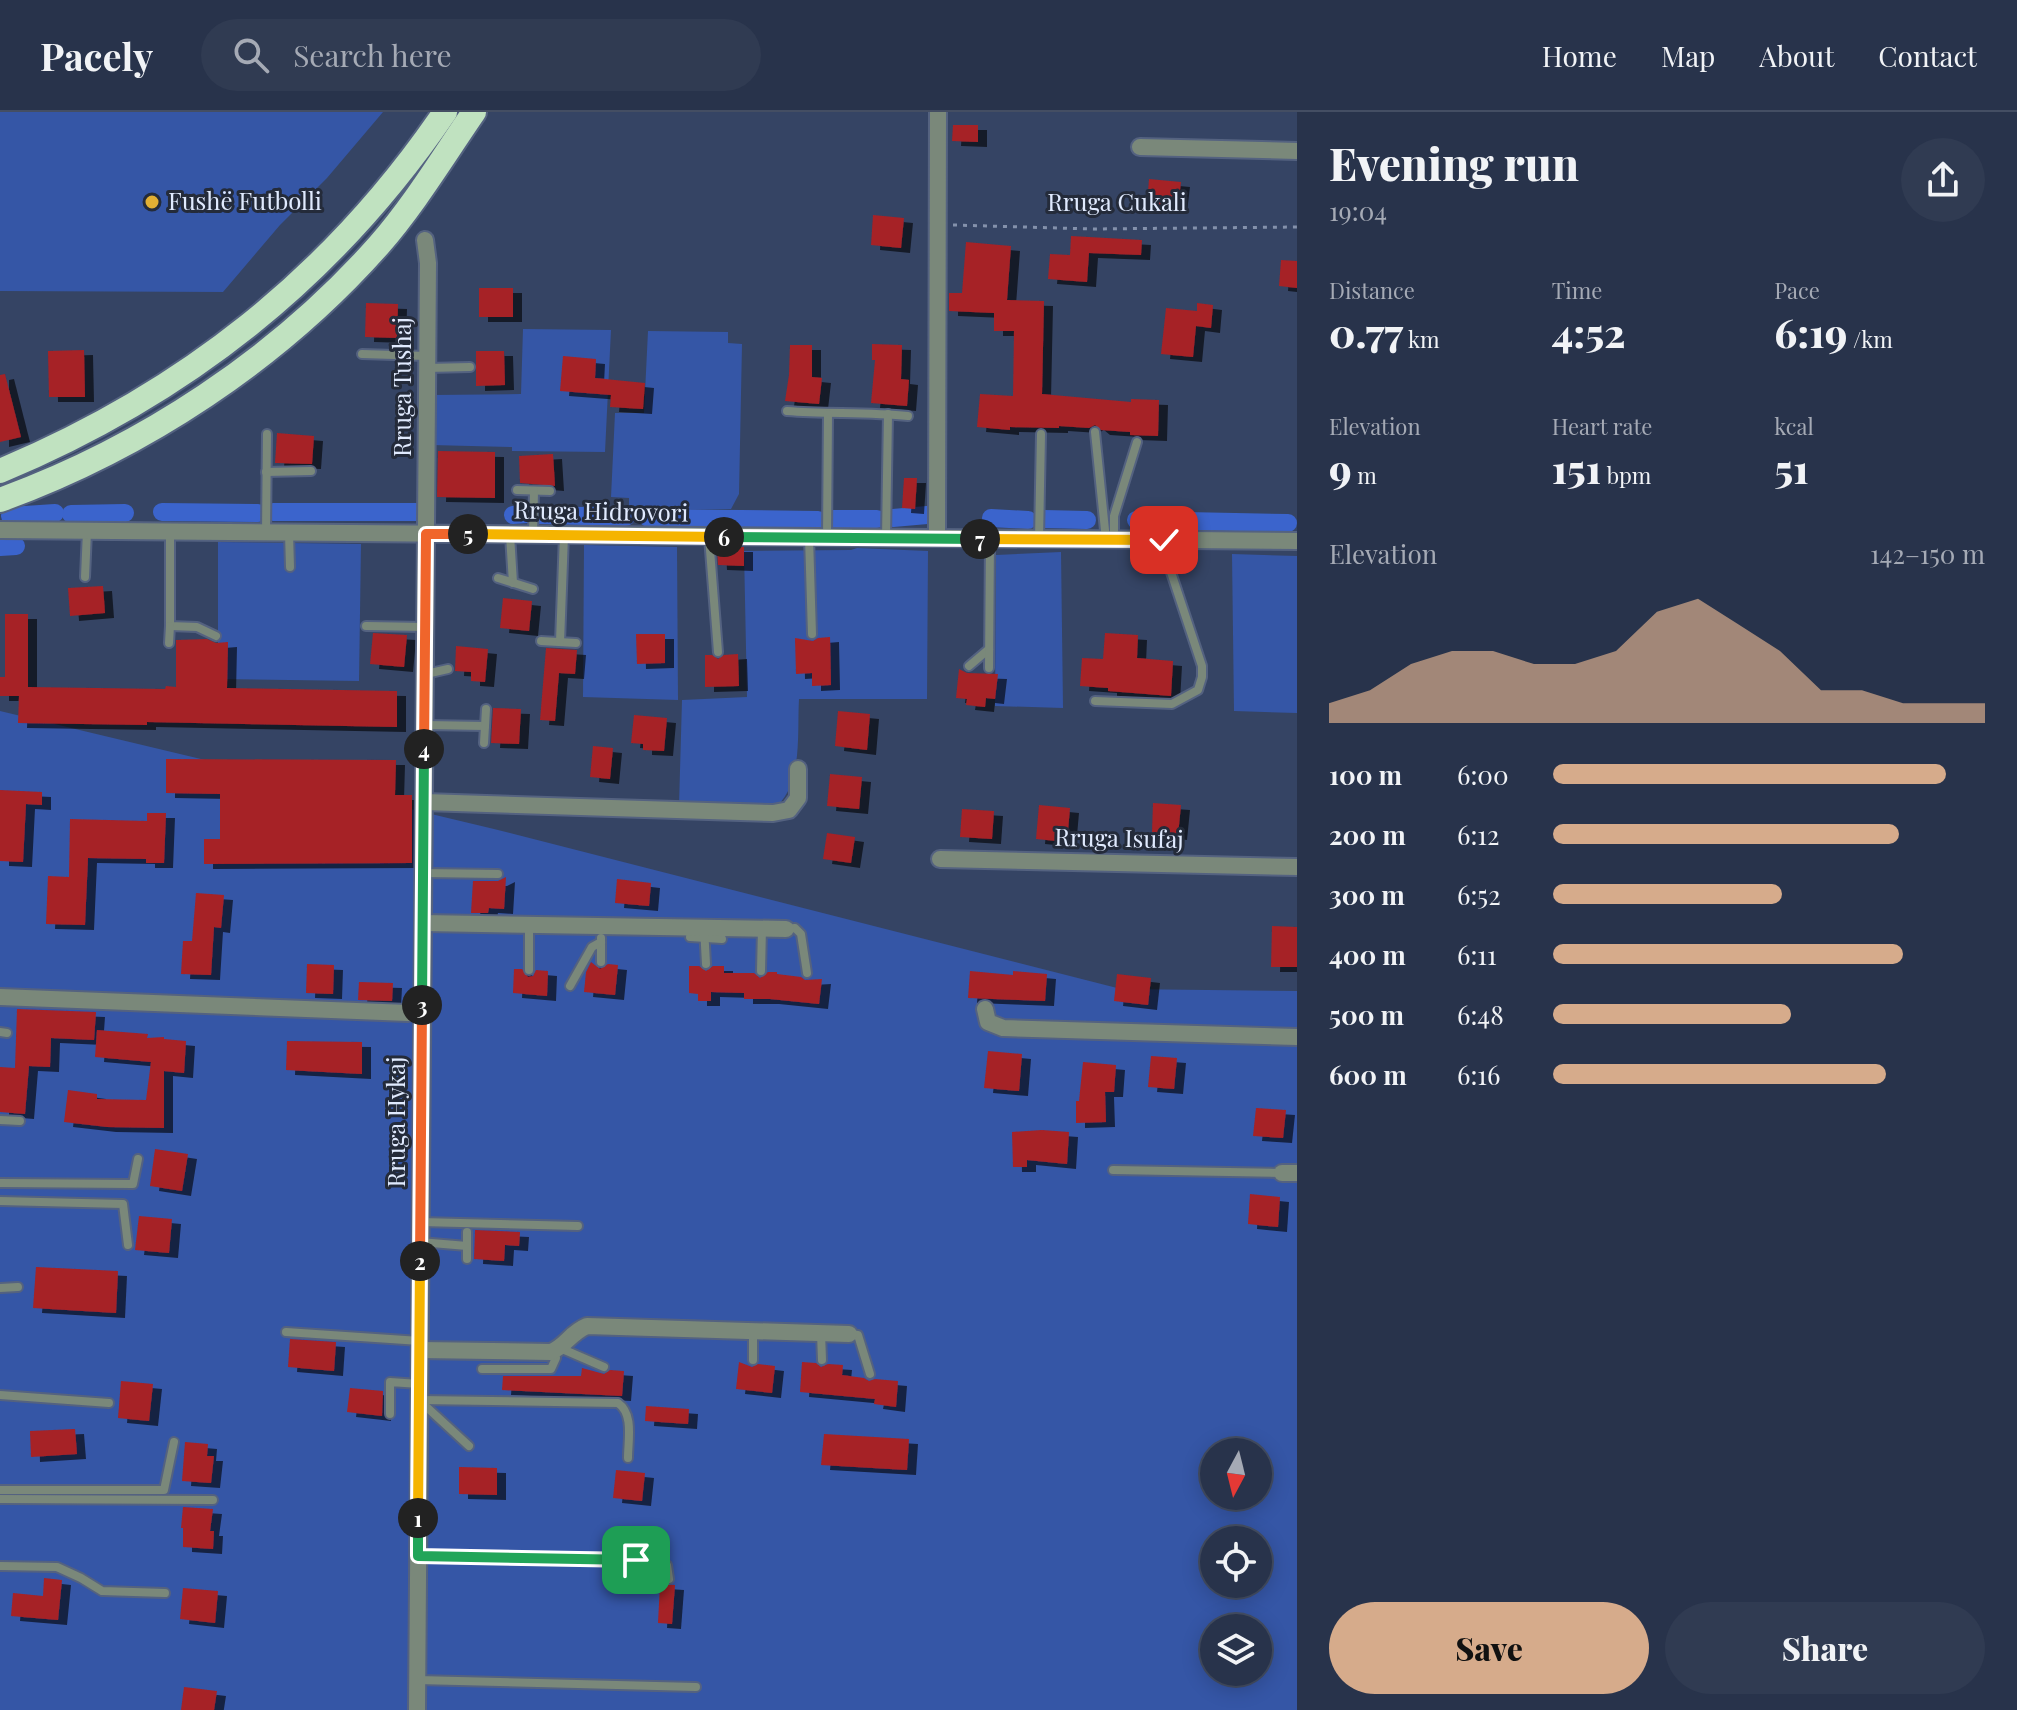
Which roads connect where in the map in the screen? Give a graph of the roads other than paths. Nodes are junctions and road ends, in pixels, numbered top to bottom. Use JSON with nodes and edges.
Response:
{"nodes":[{"id":1,"x":445,"y":112,"type":"edge"},
{"id":2,"x":474,"y":112,"type":"edge"},
{"id":3,"x":938,"y":112,"type":"edge"},
{"id":4,"x":1140,"y":147,"type":"dead end"},
{"id":5,"x":1297,"y":151,"type":"edge"},
{"id":6,"x":425,"y":240,"type":"dead end"},
{"id":7,"x":362,"y":354,"type":"dead end"},
{"id":8,"x":427,"y":362,"type":"junction"},
{"id":9,"x":470,"y":367,"type":"dead end"},
{"id":10,"x":787,"y":411,"type":"dead end"},
{"id":11,"x":828,"y":414,"type":"junction"},
{"id":12,"x":888,"y":414,"type":"junction"},
{"id":13,"x":908,"y":416,"type":"dead end"},
{"id":14,"x":1095,"y":432,"type":"dead end"},
{"id":15,"x":267,"y":434,"type":"dead end"},
{"id":16,"x":1041,"y":434,"type":"dead end"},
{"id":17,"x":1137,"y":442,"type":"dead end"},
{"id":18,"x":0,"y":471,"type":"edge"},
{"id":19,"x":311,"y":471,"type":"dead end"},
{"id":20,"x":266,"y":472,"type":"junction"},
{"id":21,"x":517,"y":490,"type":"dead end"},
{"id":22,"x":534,"y":491,"type":"junction"},
{"id":23,"x":550,"y":491,"type":"dead end"},
{"id":24,"x":0,"y":500,"type":"edge"},
{"id":25,"x":0,"y":530,"type":"edge"},
{"id":26,"x":87,"y":531,"type":"junction"},
{"id":27,"x":170,"y":532,"type":"junction"},
{"id":28,"x":266,"y":533,"type":"junction"},
{"id":29,"x":289,"y":533,"type":"junction"},
{"id":30,"x":426,"y":534,"type":"junction"},
{"id":31,"x":510,"y":535,"type":"junction"},
{"id":32,"x":533,"y":535,"type":"junction"},
{"id":33,"x":564,"y":535,"type":"junction"},
{"id":34,"x":709,"y":537,"type":"junction"},
{"id":35,"x":809,"y":537,"type":"junction"},
{"id":36,"x":827,"y":538,"type":"junction"},
{"id":37,"x":886,"y":538,"type":"junction"},
{"id":38,"x":937,"y":538,"type":"junction"},
{"id":39,"x":990,"y":539,"type":"junction"},
{"id":40,"x":1039,"y":539,"type":"junction"},
{"id":41,"x":1110,"y":540,"type":"junction"},
{"id":42,"x":1164,"y":540,"type":"junction"},
{"id":43,"x":1297,"y":541,"type":"edge"},
{"id":44,"x":290,"y":567,"type":"dead end"},
{"id":45,"x":85,"y":577,"type":"dead end"},
{"id":46,"x":498,"y":578,"type":"dead end"},
{"id":47,"x":513,"y":583,"type":"junction"},
{"id":48,"x":533,"y":589,"type":"dead end"},
{"id":49,"x":170,"y":626,"type":"junction"},
{"id":50,"x":366,"y":626,"type":"dead end"},
{"id":51,"x":425,"y":627,"type":"junction"},
{"id":52,"x":812,"y":634,"type":"dead end"},
{"id":53,"x":216,"y":636,"type":"dead end"},
{"id":54,"x":541,"y":641,"type":"dead end"},
{"id":55,"x":560,"y":642,"type":"junction"},
{"id":56,"x":169,"y":643,"type":"dead end"},
{"id":57,"x":576,"y":643,"type":"dead end"},
{"id":58,"x":989,"y":649,"type":"junction"},
{"id":59,"x":718,"y":652,"type":"dead end"},
{"id":60,"x":969,"y":666,"type":"dead end"},
{"id":61,"x":989,"y":668,"type":"dead end"},
{"id":62,"x":448,"y":669,"type":"dead end"},
{"id":63,"x":425,"y":674,"type":"junction"},
{"id":64,"x":1095,"y":701,"type":"dead end"},
{"id":65,"x":486,"y":709,"type":"dead end"},
{"id":66,"x":425,"y":725,"type":"junction"},
{"id":67,"x":485,"y":726,"type":"junction"},
{"id":68,"x":484,"y":743,"type":"dead end"},
{"id":69,"x":798,"y":769,"type":"dead end"},
{"id":70,"x":424,"y":802,"type":"junction"},
{"id":71,"x":940,"y":859,"type":"dead end"},
{"id":72,"x":1297,"y":867,"type":"edge"},
{"id":73,"x":423,"y":873,"type":"junction"},
{"id":74,"x":498,"y":874,"type":"dead end"},
{"id":75,"x":423,"y":923,"type":"junction"},
{"id":76,"x":529,"y":925,"type":"junction"},
{"id":77,"x":761,"y":928,"type":"junction"},
{"id":78,"x":786,"y":929,"type":"joint"},
{"id":79,"x":601,"y":934,"type":"junction"},
{"id":80,"x":699,"y":934,"type":"junction"},
{"id":81,"x":722,"y":939,"type":"dead end"},
{"id":82,"x":601,"y":962,"type":"dead end"},
{"id":83,"x":706,"y":964,"type":"dead end"},
{"id":84,"x":529,"y":970,"type":"dead end"},
{"id":85,"x":761,"y":971,"type":"dead end"},
{"id":86,"x":807,"y":973,"type":"dead end"},
{"id":87,"x":570,"y":986,"type":"dead end"},
{"id":88,"x":0,"y":997,"type":"edge"},
{"id":89,"x":985,"y":1009,"type":"dead end"},
{"id":90,"x":408,"y":1013,"type":"dead end"},
{"id":91,"x":1297,"y":1037,"type":"edge"},
{"id":92,"x":0,"y":1120,"type":"edge"},
{"id":93,"x":20,"y":1121,"type":"dead end"},
{"id":94,"x":138,"y":1159,"type":"dead end"},
{"id":95,"x":1113,"y":1170,"type":"dead end"},
{"id":96,"x":1289,"y":1173,"type":"edge"},
{"id":97,"x":0,"y":1183,"type":"edge"},
{"id":98,"x":0,"y":1201,"type":"edge"},
{"id":99,"x":421,"y":1222,"type":"junction"},
{"id":100,"x":578,"y":1226,"type":"dead end"},
{"id":101,"x":467,"y":1232,"type":"dead end"},
{"id":102,"x":420,"y":1242,"type":"junction"},
{"id":103,"x":128,"y":1245,"type":"dead end"},
{"id":104,"x":467,"y":1246,"type":"junction"},
{"id":105,"x":467,"y":1259,"type":"dead end"},
{"id":106,"x":18,"y":1287,"type":"dead end"},
{"id":107,"x":0,"y":1288,"type":"edge"},
{"id":108,"x":753,"y":1331,"type":"junction"},
{"id":109,"x":286,"y":1332,"type":"dead end"},
{"id":110,"x":821,"y":1333,"type":"junction"},
{"id":111,"x":849,"y":1334,"type":"joint"},
{"id":112,"x":420,"y":1346,"type":"junction"},
{"id":113,"x":556,"y":1350,"type":"junction"},
{"id":114,"x":753,"y":1360,"type":"dead end"},
{"id":115,"x":822,"y":1360,"type":"dead end"},
{"id":116,"x":604,"y":1367,"type":"dead end"},
{"id":117,"x":482,"y":1369,"type":"dead end"},
{"id":118,"x":870,"y":1374,"type":"dead end"},
{"id":119,"x":419,"y":1392,"type":"junction"},
{"id":120,"x":0,"y":1395,"type":"edge"},
{"id":121,"x":109,"y":1403,"type":"dead end"},
{"id":122,"x":390,"y":1414,"type":"dead end"},
{"id":123,"x":174,"y":1442,"type":"dead end"},
{"id":124,"x":469,"y":1446,"type":"dead end"},
{"id":125,"x":628,"y":1458,"type":"dead end"},
{"id":126,"x":0,"y":1490,"type":"edge"},
{"id":127,"x":0,"y":1499,"type":"edge"},
{"id":128,"x":213,"y":1500,"type":"dead end"},
{"id":129,"x":418,"y":1556,"type":"junction"},
{"id":130,"x":636,"y":1560,"type":"junction"},
{"id":131,"x":0,"y":1566,"type":"edge"},
{"id":132,"x":669,"y":1579,"type":"dead end"},
{"id":133,"x":636,"y":1583,"type":"dead end"},
{"id":134,"x":165,"y":1593,"type":"dead end"},
{"id":135,"x":417,"y":1680,"type":"junction"},
{"id":136,"x":696,"y":1687,"type":"dead end"},
{"id":137,"x":417,"y":1710,"type":"edge"}],
"edges":[{"from":1,"to":18,"type":"highway"},
{"from":2,"to":24,"type":"highway"},
{"from":3,"to":38,"type":"street"},
{"from":4,"to":5,"type":"street"},
{"from":6,"to":8,"type":"street","name":"Rruga Tushaj"},
{"from":7,"to":8,"type":"lane"},
{"from":8,"to":9,"type":"lane"},
{"from":8,"to":30,"type":"street","name":"Rruga Tushaj"},
{"from":10,"to":11,"type":"lane"},
{"from":11,"to":12,"type":"lane"},
{"from":11,"to":36,"type":"lane"},
{"from":12,"to":13,"type":"lane"},
{"from":12,"to":37,"type":"lane"},
{"from":14,"to":41,"type":"lane"},
{"from":15,"to":20,"type":"lane"},
{"from":16,"to":40,"type":"lane"},
{"from":17,"to":41,"type":"lane"},
{"from":19,"to":20,"type":"lane"},
{"from":20,"to":28,"type":"lane"},
{"from":21,"to":22,"type":"lane"},
{"from":22,"to":23,"type":"lane"},
{"from":22,"to":32,"type":"lane"},
{"from":25,"to":26,"type":"street","name":"Rruga Hidrovori"},
{"from":26,"to":27,"type":"street","name":"Rruga Hidrovori"},
{"from":26,"to":45,"type":"lane"},
{"from":27,"to":28,"type":"street","name":"Rruga Hidrovori"},
{"from":27,"to":49,"type":"lane"},
{"from":28,"to":29,"type":"street","name":"Rruga Hidrovori"},
{"from":29,"to":30,"type":"street","name":"Rruga Hidrovori"},
{"from":29,"to":44,"type":"lane"},
{"from":30,"to":31,"type":"street","name":"Rruga Hidrovori"},
{"from":30,"to":51,"type":"street","name":"Rruga Hykaj"},
{"from":31,"to":32,"type":"street","name":"Rruga Hidrovori"},
{"from":31,"to":47,"type":"lane"},
{"from":32,"to":33,"type":"street","name":"Rruga Hidrovori"},
{"from":33,"to":34,"type":"street","name":"Rruga Hidrovori"},
{"from":33,"to":55,"type":"lane"},
{"from":34,"to":35,"type":"street","name":"Rruga Hidrovori"},
{"from":34,"to":59,"type":"lane"},
{"from":35,"to":36,"type":"street","name":"Rruga Hidrovori"},
{"from":35,"to":52,"type":"lane"},
{"from":36,"to":37,"type":"street","name":"Rruga Hidrovori"},
{"from":37,"to":38,"type":"street","name":"Rruga Hidrovori"},
{"from":38,"to":39,"type":"street","name":"Rruga Hidrovori"},
{"from":39,"to":40,"type":"street","name":"Rruga Hidrovori"},
{"from":39,"to":58,"type":"lane"},
{"from":40,"to":41,"type":"street","name":"Rruga Hidrovori"},
{"from":41,"to":42,"type":"street","name":"Rruga Hidrovori"},
{"from":42,"to":43,"type":"street","name":"Rruga Hidrovori"},
{"from":42,"to":64,"type":"lane"},
{"from":46,"to":47,"type":"lane"},
{"from":47,"to":48,"type":"lane"},
{"from":49,"to":53,"type":"lane"},
{"from":49,"to":56,"type":"lane"},
{"from":50,"to":51,"type":"lane"},
{"from":51,"to":63,"type":"street","name":"Rruga Hykaj"},
{"from":54,"to":55,"type":"lane"},
{"from":55,"to":57,"type":"lane"},
{"from":58,"to":60,"type":"lane"},
{"from":58,"to":61,"type":"lane"},
{"from":62,"to":63,"type":"lane"},
{"from":63,"to":66,"type":"street","name":"Rruga Hykaj"},
{"from":65,"to":67,"type":"lane"},
{"from":66,"to":67,"type":"lane"},
{"from":66,"to":70,"type":"street","name":"Rruga Hykaj"},
{"from":67,"to":68,"type":"lane"},
{"from":69,"to":70,"type":"street"},
{"from":70,"to":73,"type":"street","name":"Rruga Hykaj"},
{"from":71,"to":72,"type":"street","name":"Rruga Isufaj"},
{"from":73,"to":74,"type":"lane"},
{"from":73,"to":75,"type":"street","name":"Rruga Hykaj"},
{"from":75,"to":76,"type":"street"},
{"from":75,"to":99,"type":"street","name":"Rruga Hykaj"},
{"from":76,"to":79,"type":"street"},
{"from":76,"to":84,"type":"lane"},
{"from":77,"to":78,"type":"street"},
{"from":77,"to":80,"type":"street"},
{"from":77,"to":85,"type":"lane"},
{"from":78,"to":86,"type":"lane"},
{"from":79,"to":80,"type":"street"},
{"from":79,"to":82,"type":"lane"},
{"from":79,"to":87,"type":"lane"},
{"from":80,"to":81,"type":"lane"},
{"from":80,"to":83,"type":"lane"},
{"from":88,"to":90,"type":"street"},
{"from":89,"to":91,"type":"street"},
{"from":92,"to":93,"type":"lane"},
{"from":94,"to":97,"type":"lane"},
{"from":95,"to":96,"type":"lane"},
{"from":98,"to":103,"type":"lane"},
{"from":99,"to":100,"type":"lane"},
{"from":99,"to":102,"type":"street","name":"Rruga Hykaj"},
{"from":101,"to":104,"type":"lane"},
{"from":102,"to":104,"type":"lane"},
{"from":102,"to":112,"type":"street","name":"Rruga Hykaj"},
{"from":104,"to":105,"type":"lane"},
{"from":106,"to":107,"type":"lane"},
{"from":108,"to":110,"type":"street"},
{"from":108,"to":113,"type":"street"},
{"from":108,"to":114,"type":"lane"},
{"from":109,"to":112,"type":"lane"},
{"from":110,"to":111,"type":"street"},
{"from":110,"to":115,"type":"lane"},
{"from":111,"to":118,"type":"lane"},
{"from":112,"to":113,"type":"street"},
{"from":112,"to":119,"type":"street","name":"Rruga Hykaj"},
{"from":113,"to":116,"type":"lane"},
{"from":113,"to":117,"type":"lane"},
{"from":119,"to":122,"type":"lane"},
{"from":119,"to":124,"type":"lane"},
{"from":119,"to":125,"type":"lane"},
{"from":119,"to":129,"type":"street","name":"Rruga Hykaj"},
{"from":120,"to":121,"type":"lane"},
{"from":123,"to":126,"type":"lane"},
{"from":127,"to":128,"type":"lane"},
{"from":129,"to":130,"type":"lane"},
{"from":129,"to":135,"type":"street","name":"Rruga Hykaj"},
{"from":130,"to":132,"type":"lane"},
{"from":130,"to":133,"type":"lane"},
{"from":131,"to":134,"type":"lane"},
{"from":135,"to":136,"type":"lane"},
{"from":135,"to":137,"type":"street","name":"Rruga Hykaj"}]}
